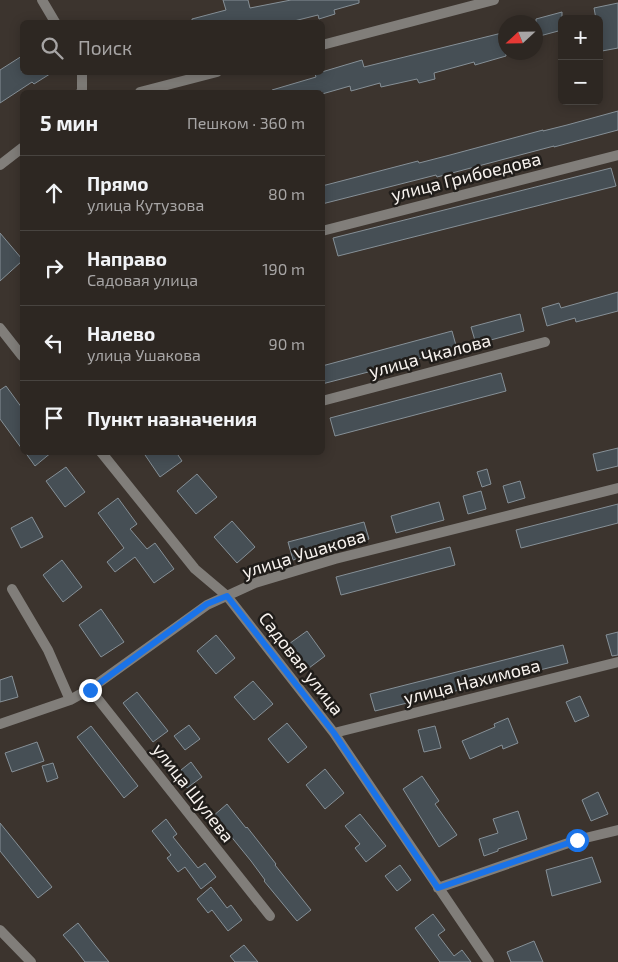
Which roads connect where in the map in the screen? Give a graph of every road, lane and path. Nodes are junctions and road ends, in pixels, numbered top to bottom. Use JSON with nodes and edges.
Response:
{"nodes":[{"id":1,"x":42,"y":0,"type":"edge"},
{"id":2,"x":494,"y":0,"type":"edge"},
{"id":3,"x":54,"y":20,"type":"edge"},
{"id":4,"x":325,"y":44,"type":"edge"},
{"id":5,"x":82,"y":75,"type":"edge"},
{"id":6,"x":205,"y":75,"type":"edge"},
{"id":7,"x":82,"y":90,"type":"edge"},
{"id":8,"x":148,"y":90,"type":"edge"},
{"id":9,"x":20,"y":150,"type":"edge"},
{"id":10,"x":618,"y":155,"type":"edge"},
{"id":11,"x":0,"y":165,"type":"edge"},
{"id":12,"x":325,"y":230,"type":"edge"},
{"id":13,"x":0,"y":328,"type":"edge"},
{"id":14,"x":545,"y":342,"type":"dead end"},
{"id":15,"x":20,"y":353,"type":"edge"},
{"id":16,"x":325,"y":400,"type":"edge"},
{"id":17,"x":103,"y":455,"type":"edge"},
{"id":18,"x":618,"y":488,"type":"edge"},
{"id":19,"x":12,"y":590,"type":"dead end"},
{"id":20,"x":227,"y":596,"type":"junction"},
{"id":21,"x":618,"y":662,"type":"edge"},
{"id":22,"x":90,"y":690,"type":"junction"},
{"id":23,"x":70,"y":700,"type":"junction"},
{"id":24,"x":0,"y":724,"type":"edge"},
{"id":25,"x":334,"y":733,"type":"junction"},
{"id":26,"x":618,"y":830,"type":"edge"},
{"id":27,"x":438,"y":888,"type":"junction"},
{"id":28,"x":270,"y":916,"type":"dead end"},
{"id":29,"x":0,"y":930,"type":"edge"},
{"id":30,"x":30,"y":962,"type":"edge"},
{"id":31,"x":489,"y":962,"type":"edge"}],
"edges":[{"from":1,"to":3,"type":"street"},
{"from":2,"to":4,"type":"street"},
{"from":5,"to":7,"type":"street"},
{"from":6,"to":8,"type":"street"},
{"from":9,"to":11,"type":"street"},
{"from":10,"to":12,"type":"street","name":"улица Грибоедова"},
{"from":13,"to":15,"type":"street"},
{"from":14,"to":16,"type":"street","name":"улица Чкалова"},
{"from":17,"to":20,"type":"street","name":"Садовая улица"},
{"from":18,"to":20,"type":"street","name":"улица Ушакова"},
{"from":19,"to":23,"type":"street"},
{"from":20,"to":22,"type":"street","name":"улица Ушакова"},
{"from":20,"to":25,"type":"street","name":"Садовая улица"},
{"from":21,"to":25,"type":"street","name":"улица Нахимова"},
{"from":22,"to":23,"type":"street","name":"улица Ушакова"},
{"from":22,"to":28,"type":"street","name":"улица Шулева"},
{"from":23,"to":24,"type":"street","name":"улица Ушакова"},
{"from":25,"to":27,"type":"street","name":"Садовая улица"},
{"from":26,"to":27,"type":"street"},
{"from":27,"to":31,"type":"street","name":"Садовая улица"},
{"from":29,"to":30,"type":"street"}]}
